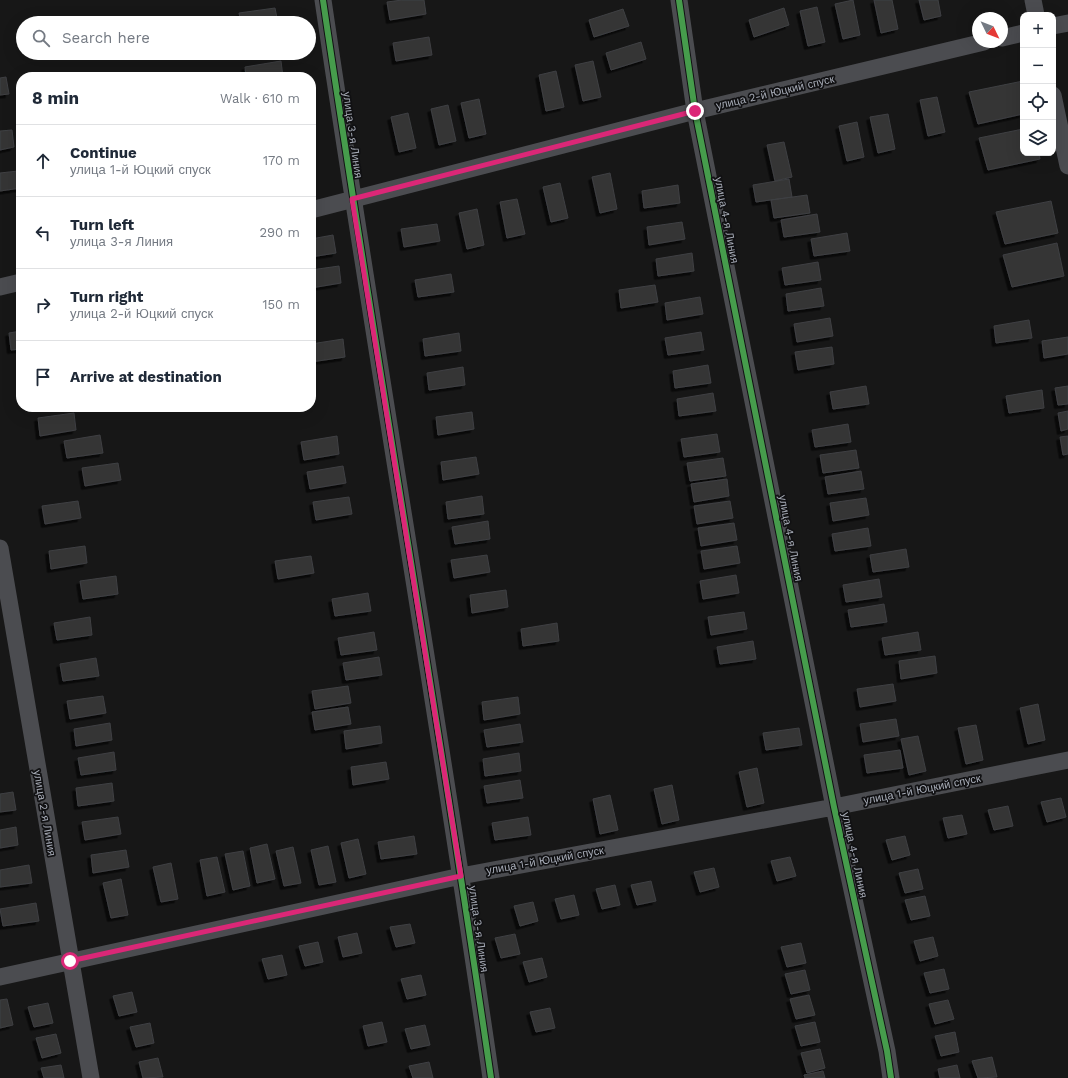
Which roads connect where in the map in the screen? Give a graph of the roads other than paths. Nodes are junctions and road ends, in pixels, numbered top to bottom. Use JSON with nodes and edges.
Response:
{"nodes":[{"id":1,"x":323,"y":0,"type":"edge"},
{"id":2,"x":679,"y":0,"type":"edge"},
{"id":3,"x":1033,"y":0,"type":"edge"},
{"id":4,"x":1035,"y":12,"type":"edge"},
{"id":5,"x":1068,"y":23,"type":"edge"},
{"id":6,"x":1056,"y":25,"type":"edge"},
{"id":7,"x":1020,"y":34,"type":"edge"},
{"id":8,"x":1008,"y":37,"type":"edge"},
{"id":9,"x":972,"y":45,"type":"edge"},
{"id":10,"x":1056,"y":109,"type":"edge"},
{"id":11,"x":695,"y":111,"type":"junction"},
{"id":12,"x":1068,"y":166,"type":"edge"},
{"id":13,"x":352,"y":199,"type":"junction"},
{"id":14,"x":316,"y":209,"type":"edge"},
{"id":15,"x":16,"y":283,"type":"edge"},
{"id":16,"x":0,"y":287,"type":"edge"},
{"id":17,"x":0,"y":548,"type":"edge"},
{"id":18,"x":1068,"y":760,"type":"edge"},
{"id":19,"x":834,"y":807,"type":"junction"},
{"id":20,"x":461,"y":876,"type":"junction"},
{"id":21,"x":70,"y":961,"type":"junction"},
{"id":22,"x":0,"y":976,"type":"edge"},
{"id":23,"x":91,"y":1078,"type":"edge"},
{"id":24,"x":490,"y":1078,"type":"edge"},
{"id":25,"x":891,"y":1078,"type":"edge"}],
"edges":[{"from":1,"to":13,"type":"street","name":"улица 3-я Линия"},
{"from":2,"to":11,"type":"street","name":"улица 4-я Линия"},
{"from":3,"to":4,"type":"street"},
{"from":5,"to":6,"type":"street"},
{"from":7,"to":8,"type":"street"},
{"from":9,"to":11,"type":"street","name":"улица 2-й Юцкий спуск"},
{"from":10,"to":12,"type":"street"},
{"from":11,"to":13,"type":"street","name":"улица 2-й Юцкий спуск"},
{"from":11,"to":19,"type":"street","name":"улица 4-я Линия"},
{"from":13,"to":14,"type":"street","name":"улица 2-й Юцкий спуск"},
{"from":13,"to":20,"type":"street","name":"улица 3-я Линия"},
{"from":15,"to":16,"type":"street"},
{"from":17,"to":21,"type":"street","name":"улица 2-я Линия"},
{"from":18,"to":19,"type":"street","name":"улица 1-й Юцкий спуск"},
{"from":19,"to":20,"type":"street","name":"улица 1-й Юцкий спуск"},
{"from":19,"to":25,"type":"street","name":"улица 4-я Линия"},
{"from":20,"to":21,"type":"street","name":"улица 1-й Юцкий спуск"},
{"from":20,"to":24,"type":"street","name":"улица 3-я Линия"},
{"from":21,"to":22,"type":"street","name":"улица 1-й Юцкий спуск"},
{"from":21,"to":23,"type":"street","name":"улица 2-я Линия"}]}
